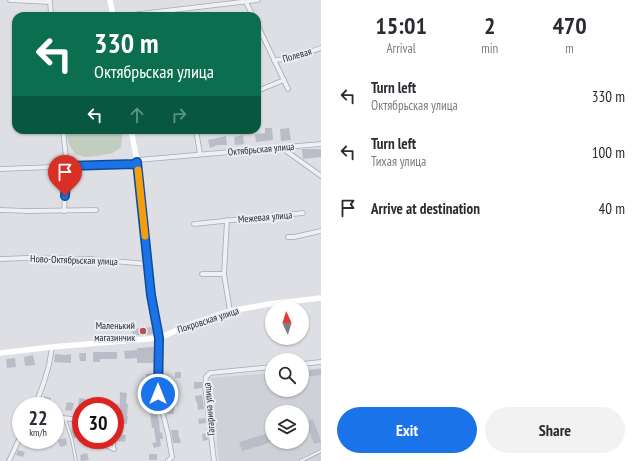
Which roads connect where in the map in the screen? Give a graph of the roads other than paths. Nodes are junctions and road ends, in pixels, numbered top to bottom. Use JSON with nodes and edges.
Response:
{"nodes":[{"id":1,"x":10,"y":0,"type":"edge"},
{"id":2,"x":110,"y":0,"type":"edge"},
{"id":3,"x":258,"y":0,"type":"edge"},
{"id":4,"x":50,"y":1,"type":"edge"},
{"id":5,"x":246,"y":1,"type":"edge"},
{"id":6,"x":51,"y":12,"type":"edge"},
{"id":7,"x":112,"y":12,"type":"edge"},
{"id":8,"x":165,"y":12,"type":"edge"},
{"id":9,"x":251,"y":12,"type":"edge"},
{"id":10,"x":261,"y":32,"type":"edge"},
{"id":11,"x":321,"y":48,"type":"edge"},
{"id":12,"x":274,"y":60,"type":"junction"},
{"id":13,"x":284,"y":80,"type":"junction"},
{"id":14,"x":261,"y":89,"type":"edge"},
{"id":15,"x":288,"y":89,"type":"dead end"},
{"id":16,"x":63,"y":134,"type":"edge"},
{"id":17,"x":133,"y":134,"type":"edge"},
{"id":18,"x":197,"y":134,"type":"edge"},
{"id":19,"x":321,"y":144,"type":"edge"},
{"id":20,"x":281,"y":148,"type":"junction"},
{"id":21,"x":200,"y":154,"type":"junction"},
{"id":22,"x":137,"y":162,"type":"junction"},
{"id":23,"x":67,"y":166,"type":"junction"},
{"id":24,"x":0,"y":169,"type":"edge"},
{"id":25,"x":321,"y":176,"type":"edge"},
{"id":26,"x":0,"y":210,"type":"edge"},
{"id":27,"x":96,"y":210,"type":"dead end"},
{"id":28,"x":64,"y":211,"type":"junction"},
{"id":29,"x":303,"y":213,"type":"dead end"},
{"id":30,"x":227,"y":220,"type":"junction"},
{"id":31,"x":194,"y":224,"type":"dead end"},
{"id":32,"x":321,"y":231,"type":"edge"},
{"id":33,"x":288,"y":237,"type":"dead end"},
{"id":34,"x":0,"y":259,"type":"edge"},
{"id":35,"x":148,"y":264,"type":"junction"},
{"id":36,"x":202,"y":274,"type":"dead end"},
{"id":37,"x":224,"y":274,"type":"junction"},
{"id":38,"x":321,"y":298,"type":"edge"},
{"id":39,"x":230,"y":311,"type":"junction"},
{"id":40,"x":159,"y":338,"type":"junction"},
{"id":41,"x":52,"y":347,"type":"junction"},
{"id":42,"x":0,"y":353,"type":"edge"},
{"id":43,"x":321,"y":362,"type":"edge"},
{"id":44,"x":309,"y":363,"type":"edge"},
{"id":45,"x":265,"y":368,"type":"edge"},
{"id":46,"x":38,"y":397,"type":"edge"},
{"id":47,"x":64,"y":418,"type":"joint"},
{"id":48,"x":72,"y":419,"type":"edge"},
{"id":49,"x":14,"y":449,"type":"edge"},
{"id":50,"x":321,"y":451,"type":"edge"},
{"id":51,"x":172,"y":459,"type":"edge"},
{"id":52,"x":8,"y":461,"type":"edge"},
{"id":53,"x":76,"y":461,"type":"edge"},
{"id":54,"x":168,"y":461,"type":"edge"},
{"id":55,"x":214,"y":461,"type":"edge"},
{"id":56,"x":301,"y":461,"type":"edge"}],
"edges":[{"from":1,"to":4,"type":"street"},
{"from":2,"to":7,"type":"street"},
{"from":3,"to":5,"type":"street"},
{"from":4,"to":6,"type":"street"},
{"from":5,"to":8,"type":"street"},
{"from":5,"to":9,"type":"street"},
{"from":10,"to":12,"type":"street","name":"Полевая"},
{"from":11,"to":12,"type":"street","name":"Полевая"},
{"from":12,"to":13,"type":"street","name":"Полевая"},
{"from":13,"to":14,"type":"street"},
{"from":13,"to":15,"type":"street","name":"Полевая"},
{"from":16,"to":23,"type":"street"},
{"from":17,"to":22,"type":"street"},
{"from":18,"to":21,"type":"street"},
{"from":19,"to":20,"type":"street","name":"Октябрьская улица"},
{"from":20,"to":21,"type":"street","name":"Октябрьская улица"},
{"from":20,"to":25,"type":"street"},
{"from":21,"to":22,"type":"street","name":"Октябрьская улица"},
{"from":22,"to":23,"type":"street","name":"Октябрьская улица"},
{"from":22,"to":35,"type":"street"},
{"from":23,"to":24,"type":"street","name":"Октябрьская улица"},
{"from":23,"to":28,"type":"street"},
{"from":26,"to":28,"type":"street"},
{"from":27,"to":28,"type":"street"},
{"from":29,"to":30,"type":"street","name":"Межевая улица"},
{"from":30,"to":31,"type":"street","name":"Межевая улица"},
{"from":30,"to":37,"type":"street","name":"Межевая улица"},
{"from":32,"to":33,"type":"street"},
{"from":34,"to":35,"type":"street","name":"Ново-Октябрьская улица"},
{"from":35,"to":40,"type":"street"},
{"from":36,"to":37,"type":"street"},
{"from":37,"to":39,"type":"street","name":"Межевая улица"},
{"from":38,"to":39,"type":"street","name":"Покровская улица"},
{"from":39,"to":40,"type":"street","name":"Покровская улица"},
{"from":40,"to":41,"type":"street","name":"Покровская улица"},
{"from":40,"to":51,"type":"street"},
{"from":41,"to":42,"type":"street","name":"Покровская улица"},
{"from":41,"to":46,"type":"street"},
{"from":43,"to":44,"type":"street"},
{"from":45,"to":55,"type":"street","name":"Гагарина улица"},
{"from":47,"to":48,"type":"street"},
{"from":47,"to":53,"type":"lane"},
{"from":49,"to":52,"type":"street"},
{"from":50,"to":56,"type":"lane"},
{"from":51,"to":54,"type":"street"}]}
